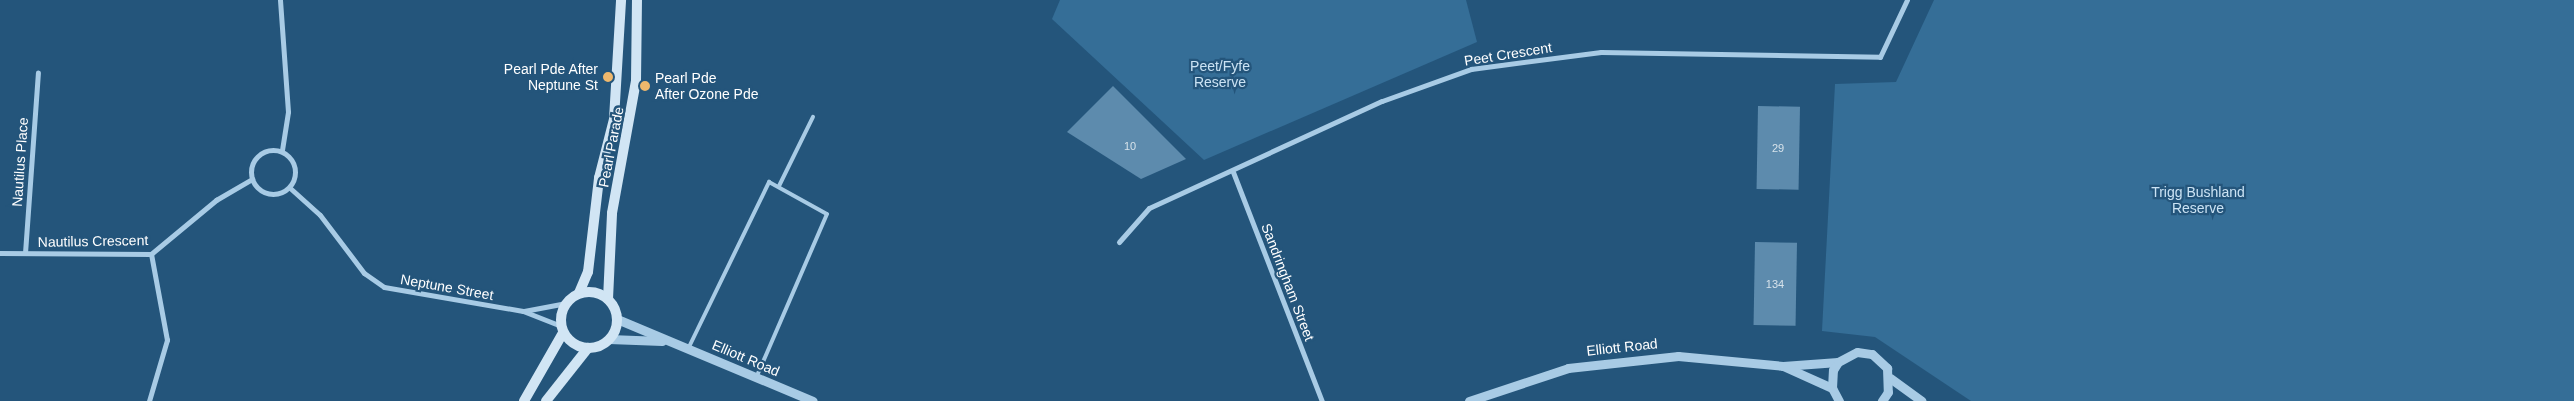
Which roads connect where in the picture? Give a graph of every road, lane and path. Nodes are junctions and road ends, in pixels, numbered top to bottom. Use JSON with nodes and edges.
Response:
{"nodes":[{"id":1,"x":280,"y":0,"type":"edge"},
{"id":2,"x":621,"y":0,"type":"edge"},
{"id":3,"x":637,"y":0,"type":"edge"},
{"id":4,"x":1907,"y":0,"type":"edge"},
{"id":5,"x":38,"y":72,"type":"dead end"},
{"id":6,"x":813,"y":118,"type":"dead end"},
{"id":7,"x":282,"y":151,"type":"junction"},
{"id":8,"x":1233,"y":172,"type":"junction"},
{"id":9,"x":252,"y":179,"type":"junction"},
{"id":10,"x":779,"y":186,"type":"junction"},
{"id":11,"x":290,"y":188,"type":"junction"},
{"id":12,"x":1119,"y":242,"type":"dead end"},
{"id":13,"x":0,"y":253,"type":"edge"},
{"id":14,"x":25,"y":253,"type":"junction"},
{"id":15,"x":151,"y":254,"type":"junction"},
{"id":16,"x":579,"y":293,"type":"junction"},
{"id":17,"x":608,"y":299,"type":"junction"},
{"id":18,"x":566,"y":303,"type":"junction"},
{"id":19,"x":523,"y":311,"type":"junction"},
{"id":20,"x":617,"y":319,"type":"junction"},
{"id":21,"x":562,"y":329,"type":"junction"},
{"id":22,"x":609,"y":339,"type":"junction"},
{"id":23,"x":668,"y":342,"type":"junction"},
{"id":24,"x":588,"y":348,"type":"junction"},
{"id":25,"x":688,"y":350,"type":"junction"},
{"id":26,"x":1838,"y":362,"type":"junction"},
{"id":27,"x":1784,"y":366,"type":"junction"},
{"id":28,"x":756,"y":378,"type":"junction"},
{"id":29,"x":1890,"y":378,"type":"junction"},
{"id":30,"x":1832,"y":388,"type":"junction"},
{"id":31,"x":1491,"y":397,"type":"edge"},
{"id":32,"x":1837,"y":400,"type":"edge"},
{"id":33,"x":149,"y":401,"type":"edge"},
{"id":34,"x":524,"y":401,"type":"edge"},
{"id":35,"x":546,"y":401,"type":"edge"},
{"id":36,"x":813,"y":401,"type":"edge"},
{"id":37,"x":1322,"y":401,"type":"edge"},
{"id":38,"x":1469,"y":401,"type":"edge"},
{"id":39,"x":1882,"y":401,"type":"edge"},
{"id":40,"x":1922,"y":401,"type":"edge"}],
"edges":[{"from":1,"to":7,"type":"street"},
{"from":2,"to":16,"type":"main road","name":"Pearl Parade"},
{"from":3,"to":17,"type":"main road","name":"Pearl Parade"},
{"from":4,"to":8,"type":"street","name":"Peet Crescent"},
{"from":5,"to":14,"type":"street","name":"Nautilus Place"},
{"from":6,"to":10,"type":"lane"},
{"from":7,"to":9,"type":"street"},
{"from":7,"to":11,"type":"street"},
{"from":8,"to":12,"type":"street","name":"Peet Crescent"},
{"from":8,"to":37,"type":"street","name":"Sandringham Street"},
{"from":9,"to":11,"type":"street"},
{"from":9,"to":15,"type":"street","name":"Nautilus Crescent"},
{"from":10,"to":25,"type":"lane"},
{"from":10,"to":28,"type":"lane"},
{"from":11,"to":19,"type":"street","name":"Neptune Street"},
{"from":13,"to":14,"type":"street","name":"Nautilus Crescent"},
{"from":14,"to":15,"type":"street","name":"Nautilus Crescent"},
{"from":15,"to":33,"type":"street"},
{"from":16,"to":17,"type":"main road"},
{"from":16,"to":18,"type":"main road"},
{"from":17,"to":20,"type":"main road","name":"Pearl Parade"},
{"from":18,"to":19,"type":"street","name":"Neptune Street"},
{"from":18,"to":21,"type":"main road"},
{"from":19,"to":21,"type":"street","name":"Neptune Street"},
{"from":20,"to":22,"type":"main road"},
{"from":20,"to":23,"type":"street","name":"Elliott Road"},
{"from":21,"to":24,"type":"main road"},
{"from":21,"to":34,"type":"main road"},
{"from":22,"to":23,"type":"street","name":"Elliott Road"},
{"from":22,"to":24,"type":"main road"},
{"from":23,"to":25,"type":"street","name":"Elliott Road"},
{"from":24,"to":35,"type":"main road"},
{"from":25,"to":28,"type":"street","name":"Elliott Road"},
{"from":26,"to":27,"type":"street","name":"Elliott Road"},
{"from":26,"to":29,"type":"street","name":"Elliott Road"},
{"from":26,"to":30,"type":"street"},
{"from":27,"to":30,"type":"street","name":"Elliott Road"},
{"from":27,"to":31,"type":"street","name":"Elliott Road"},
{"from":28,"to":36,"type":"street","name":"Elliott Road"},
{"from":29,"to":39,"type":"street"},
{"from":29,"to":40,"type":"street","name":"Elliott Road"},
{"from":30,"to":32,"type":"street"},
{"from":31,"to":38,"type":"street","name":"Elliott Road"}]}
